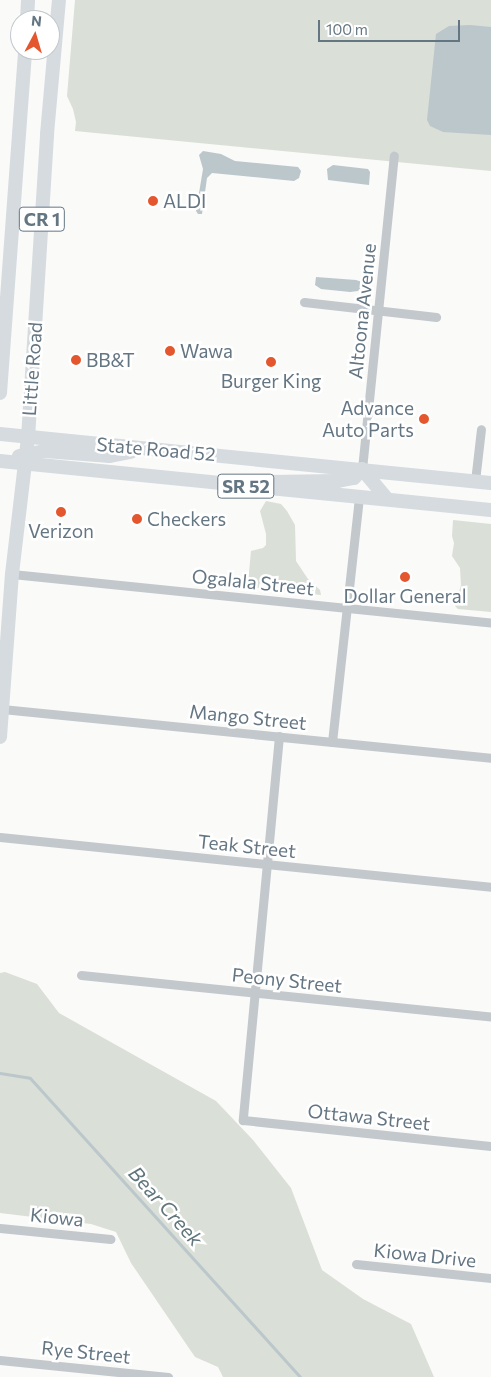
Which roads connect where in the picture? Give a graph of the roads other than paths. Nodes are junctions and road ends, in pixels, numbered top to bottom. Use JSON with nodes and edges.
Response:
{"nodes":[{"id":1,"x":59,"y":0,"type":"edge"},
{"id":2,"x":24,"y":60,"type":"edge"},
{"id":3,"x":394,"y":156,"type":"dead end"},
{"id":4,"x":304,"y":302,"type":"dead end"},
{"id":5,"x":378,"y":310,"type":"junction"},
{"id":6,"x":436,"y":317,"type":"dead end"},
{"id":7,"x":0,"y":393,"type":"edge"},
{"id":8,"x":481,"y":429,"type":"dead end"},
{"id":9,"x":0,"y":434,"type":"edge"},
{"id":10,"x":28,"y":438,"type":"junction"},
{"id":11,"x":149,"y":449,"type":"junction"},
{"id":12,"x":26,"y":459,"type":"junction"},
{"id":13,"x":0,"y":461,"type":"edge"},
{"id":14,"x":362,"y":469,"type":"junction"},
{"id":15,"x":475,"y":481,"type":"junction"},
{"id":16,"x":491,"y":483,"type":"edge"},
{"id":17,"x":252,"y":486,"type":"junction"},
{"id":18,"x":359,"y":496,"type":"junction"},
{"id":19,"x":387,"y":499,"type":"junction"},
{"id":20,"x":491,"y":502,"type":"edge"},
{"id":21,"x":443,"y":505,"type":"junction"},
{"id":22,"x":491,"y":510,"type":"edge"},
{"id":23,"x":12,"y":574,"type":"junction"},
{"id":24,"x":347,"y":608,"type":"junction"},
{"id":25,"x":491,"y":623,"type":"edge"},
{"id":26,"x":2,"y":709,"type":"junction"},
{"id":27,"x":278,"y":736,"type":"junction"},
{"id":28,"x":0,"y":737,"type":"edge"},
{"id":29,"x":332,"y":742,"type":"junction"},
{"id":30,"x":491,"y":758,"type":"edge"},
{"id":31,"x":0,"y":837,"type":"edge"},
{"id":32,"x":267,"y":864,"type":"junction"},
{"id":33,"x":491,"y":887,"type":"edge"},
{"id":34,"x":81,"y":975,"type":"dead end"},
{"id":35,"x":255,"y":993,"type":"junction"},
{"id":36,"x":491,"y":1017,"type":"edge"},
{"id":37,"x":491,"y":1146,"type":"edge"},
{"id":38,"x":0,"y":1228,"type":"edge"},
{"id":39,"x":110,"y":1239,"type":"dead end"},
{"id":40,"x":356,"y":1264,"type":"dead end"},
{"id":41,"x":491,"y":1278,"type":"edge"},
{"id":42,"x":0,"y":1360,"type":"edge"},
{"id":43,"x":168,"y":1377,"type":"edge"}],
"edges":[{"from":1,"to":10,"type":"main road","name":"Little Road","number":"CR 1"},
{"from":2,"to":7,"type":"main road","name":"Little Road","number":"CR 1"},
{"from":3,"to":5,"type":"street","name":"Altoona Avenue"},
{"from":4,"to":5,"type":"street"},
{"from":5,"to":6,"type":"street"},
{"from":5,"to":14,"type":"street","name":"Altoona Avenue"},
{"from":8,"to":15,"type":"street"},
{"from":9,"to":10,"type":"main road","name":"State Road 52","number":"SR 52"},
{"from":10,"to":11,"type":"main road","name":"State Road 52","number":"SR 52"},
{"from":10,"to":12,"type":"main road","name":"Little Road","number":"CR 1"},
{"from":11,"to":12,"type":"main road"},
{"from":11,"to":14,"type":"main road","name":"State Road 52","number":"SR 52"},
{"from":12,"to":13,"type":"main road","name":"State Road 52","number":"SR 52"},
{"from":12,"to":17,"type":"main road","name":"State Road 52","number":"SR 52"},
{"from":12,"to":23,"type":"main road","name":"Little Road","number":"CR 1"},
{"from":14,"to":15,"type":"main road","name":"State Road 52","number":"SR 52"},
{"from":14,"to":17,"type":"main road"},
{"from":14,"to":19,"type":"main road"},
{"from":15,"to":16,"type":"main road","name":"State Road 52","number":"SR 52"},
{"from":17,"to":18,"type":"main road","name":"State Road 52","number":"SR 52"},
{"from":18,"to":19,"type":"main road","name":"State Road 52","number":"SR 52"},
{"from":18,"to":24,"type":"street"},
{"from":19,"to":21,"type":"main road","name":"State Road 52","number":"SR 52"},
{"from":20,"to":21,"type":"main road"},
{"from":21,"to":22,"type":"main road","name":"State Road 52","number":"SR 52"},
{"from":23,"to":24,"type":"street","name":"Ogalala Street"},
{"from":23,"to":26,"type":"main road","name":"Little Road","number":"CR 1"},
{"from":24,"to":25,"type":"street","name":"Ogalala Street"},
{"from":24,"to":29,"type":"street"},
{"from":26,"to":27,"type":"street","name":"Mango Street"},
{"from":26,"to":28,"type":"main road","name":"Little Road","number":"CR 1"},
{"from":27,"to":29,"type":"street","name":"Mango Street"},
{"from":27,"to":32,"type":"street"},
{"from":29,"to":30,"type":"street","name":"Mango Street"},
{"from":31,"to":32,"type":"street","name":"Teak Street"},
{"from":32,"to":33,"type":"street","name":"Teak Street"},
{"from":32,"to":35,"type":"street"},
{"from":34,"to":35,"type":"street","name":"Peony Street"},
{"from":35,"to":36,"type":"street","name":"Peony Street"},
{"from":35,"to":37,"type":"street","name":"Ottawa Street"},
{"from":38,"to":39,"type":"street","name":"Kiowa"},
{"from":40,"to":41,"type":"street","name":"Kiowa Drive"},
{"from":42,"to":43,"type":"street","name":"Rye Street"}]}
